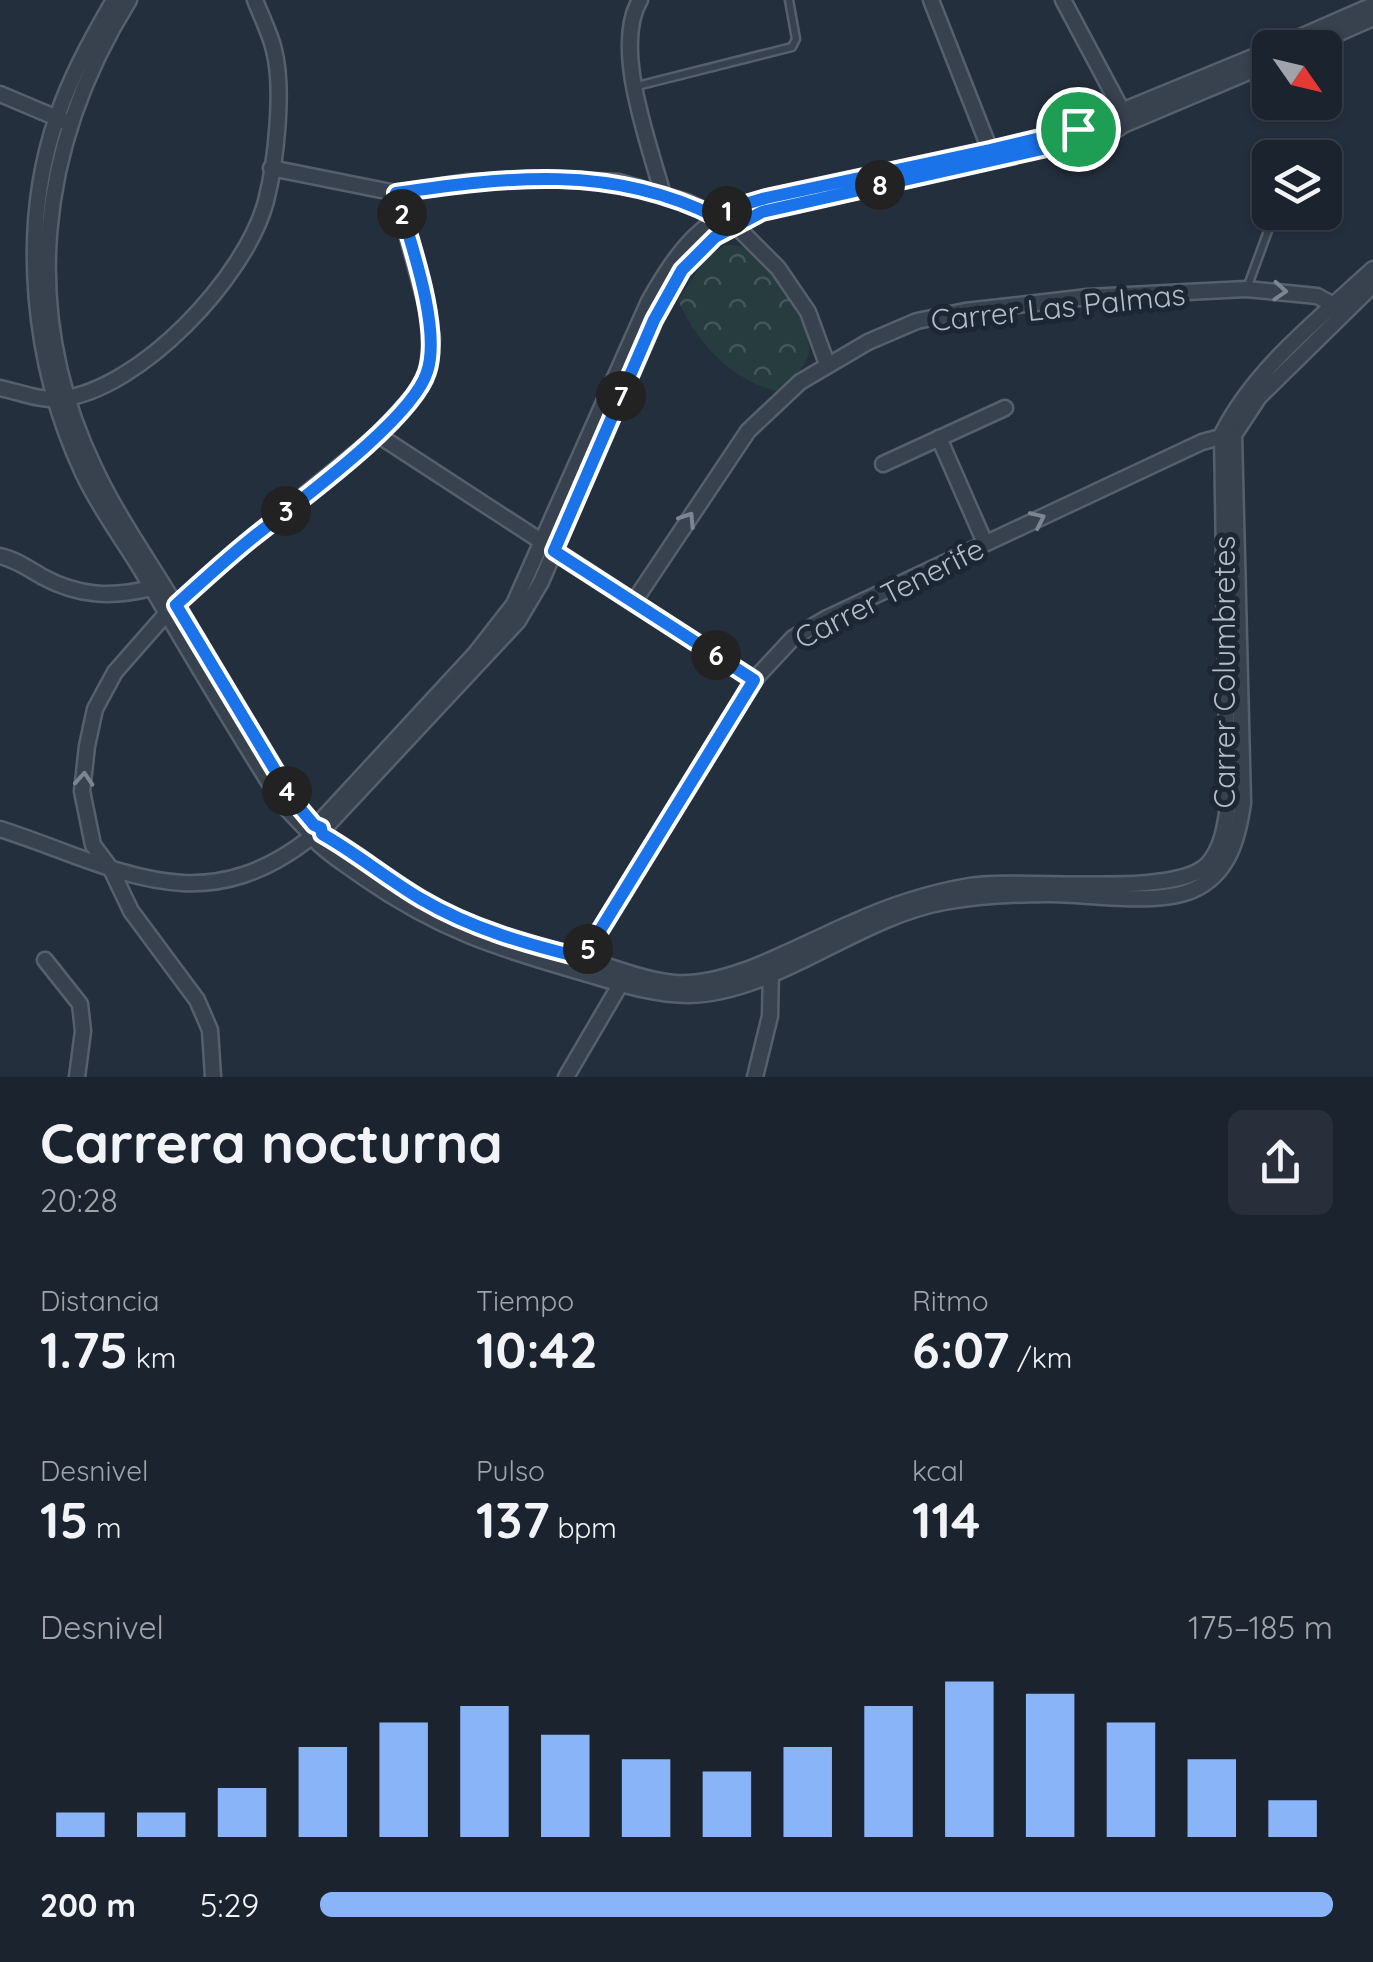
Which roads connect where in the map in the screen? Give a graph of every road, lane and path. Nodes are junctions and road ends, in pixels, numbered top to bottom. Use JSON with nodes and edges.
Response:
{"nodes":[{"id":1,"x":114,"y":0,"type":"edge"},
{"id":2,"x":129,"y":0,"type":"edge"},
{"id":3,"x":255,"y":0,"type":"edge"},
{"id":4,"x":640,"y":0,"type":"edge"},
{"id":5,"x":789,"y":0,"type":"edge"},
{"id":6,"x":932,"y":0,"type":"edge"},
{"id":7,"x":1063,"y":0,"type":"edge"},
{"id":8,"x":1373,"y":5,"type":"edge"},
{"id":9,"x":1373,"y":18,"type":"edge"},
{"id":10,"x":1314,"y":30,"type":"edge"},
{"id":11,"x":1342,"y":32,"type":"edge"},
{"id":12,"x":1252,"y":57,"type":"edge"},
{"id":13,"x":1252,"y":68,"type":"edge"},
{"id":14,"x":636,"y":86,"type":"junction"},
{"id":15,"x":0,"y":94,"type":"edge"},
{"id":16,"x":1113,"y":117,"type":"junction"},
{"id":17,"x":63,"y":120,"type":"junction"},
{"id":18,"x":990,"y":150,"type":"junction"},
{"id":19,"x":271,"y":168,"type":"junction"},
{"id":20,"x":396,"y":193,"type":"junction"},
{"id":21,"x":663,"y":195,"type":"junction"},
{"id":22,"x":716,"y":217,"type":"junction"},
{"id":23,"x":736,"y":225,"type":"junction"},
{"id":24,"x":1268,"y":230,"type":"edge"},
{"id":25,"x":1373,"y":269,"type":"edge"},
{"id":26,"x":1373,"y":285,"type":"edge"},
{"id":27,"x":1246,"y":289,"type":"junction"},
{"id":28,"x":1340,"y":307,"type":"junction"},
{"id":29,"x":827,"y":364,"type":"junction"},
{"id":30,"x":0,"y":388,"type":"edge"},
{"id":31,"x":62,"y":398,"type":"junction"},
{"id":32,"x":1005,"y":408,"type":"dead end"},
{"id":33,"x":378,"y":435,"type":"junction"},
{"id":34,"x":1228,"y":435,"type":"junction"},
{"id":35,"x":939,"y":438,"type":"junction"},
{"id":36,"x":883,"y":464,"type":"dead end"},
{"id":37,"x":985,"y":543,"type":"junction"},
{"id":38,"x":547,"y":547,"type":"junction"},
{"id":39,"x":0,"y":556,"type":"edge"},
{"id":40,"x":151,"y":588,"type":"junction"},
{"id":41,"x":634,"y":600,"type":"junction"},
{"id":42,"x":171,"y":610,"type":"junction"},
{"id":43,"x":754,"y":680,"type":"junction"},
{"id":44,"x":0,"y":829,"type":"edge"},
{"id":45,"x":315,"y":832,"type":"junction"},
{"id":46,"x":111,"y":869,"type":"junction"},
{"id":47,"x":583,"y":958,"type":"junction"},
{"id":48,"x":45,"y":960,"type":"dead end"},
{"id":49,"x":770,"y":967,"type":"junction"},
{"id":50,"x":567,"y":968,"type":"junction"},
{"id":51,"x":624,"y":979,"type":"junction"},
{"id":52,"x":77,"y":1077,"type":"edge"},
{"id":53,"x":213,"y":1077,"type":"edge"},
{"id":54,"x":566,"y":1077,"type":"edge"},
{"id":55,"x":755,"y":1077,"type":"edge"}],
"edges":[{"from":1,"to":17,"type":"street"},
{"from":2,"to":17,"type":"street"},
{"from":3,"to":19,"type":"street"},
{"from":4,"to":14,"type":"street"},
{"from":5,"to":14,"type":"lane"},
{"from":6,"to":18,"type":"street"},
{"from":7,"to":16,"type":"street"},
{"from":8,"to":10,"type":"street"},
{"from":9,"to":11,"type":"street"},
{"from":12,"to":16,"type":"street"},
{"from":13,"to":16,"type":"street"},
{"from":14,"to":21,"type":"street"},
{"from":15,"to":17,"type":"street"},
{"from":16,"to":18,"type":"street"},
{"from":16,"to":23,"type":"street"},
{"from":17,"to":31,"type":"street"},
{"from":18,"to":22,"type":"street"},
{"from":19,"to":20,"type":"street"},
{"from":19,"to":31,"type":"street"},
{"from":20,"to":21,"type":"street"},
{"from":20,"to":33,"type":"street"},
{"from":21,"to":22,"type":"street"},
{"from":22,"to":23,"type":"street"},
{"from":22,"to":38,"type":"street"},
{"from":23,"to":29,"type":"street"},
{"from":23,"to":38,"type":"street"},
{"from":24,"to":27,"type":"lane"},
{"from":25,"to":28,"type":"street"},
{"from":26,"to":28,"type":"street"},
{"from":27,"to":28,"type":"street","name":"Carrer Las Palmas","one_way":true},
{"from":27,"to":29,"type":"street","name":"Carrer Las Palmas"},
{"from":28,"to":34,"type":"street"},
{"from":41,"to":29,"type":"street","name":"Carrer Las Palmas","one_way":true},
{"from":30,"to":31,"type":"street"},
{"from":31,"to":40,"type":"street"},
{"from":31,"to":42,"type":"street"},
{"from":32,"to":35,"type":"street"},
{"from":33,"to":38,"type":"street"},
{"from":33,"to":42,"type":"street"},
{"from":37,"to":34,"type":"street","name":"Carrer Tenerife","one_way":true},
{"from":34,"to":49,"type":"street","name":"Carrer Columbretes"},
{"from":35,"to":36,"type":"street"},
{"from":35,"to":37,"type":"street"},
{"from":37,"to":43,"type":"street","name":"Carrer Tenerife"},
{"from":38,"to":41,"type":"street"},
{"from":38,"to":45,"type":"street"},
{"from":39,"to":40,"type":"street"},
{"from":40,"to":42,"type":"street"},
{"from":41,"to":43,"type":"street"},
{"from":42,"to":45,"type":"street"},
{"from":46,"to":42,"type":"street","one_way":true},
{"from":43,"to":47,"type":"street","name":"Carrer Tenerife"},
{"from":44,"to":46,"type":"street"},
{"from":45,"to":46,"type":"street"},
{"from":45,"to":47,"type":"street","name":"Carrer Columbretes"},
{"from":45,"to":50,"type":"street","name":"Carrer Columbretes"},
{"from":46,"to":53,"type":"street"},
{"from":47,"to":50,"type":"street"},
{"from":47,"to":51,"type":"street","name":"Carrer Columbretes"},
{"from":48,"to":52,"type":"street"},
{"from":49,"to":51,"type":"street","name":"Carrer Columbretes"},
{"from":49,"to":55,"type":"street"},
{"from":50,"to":51,"type":"street","name":"Carrer Columbretes"},
{"from":51,"to":54,"type":"street"}]}
